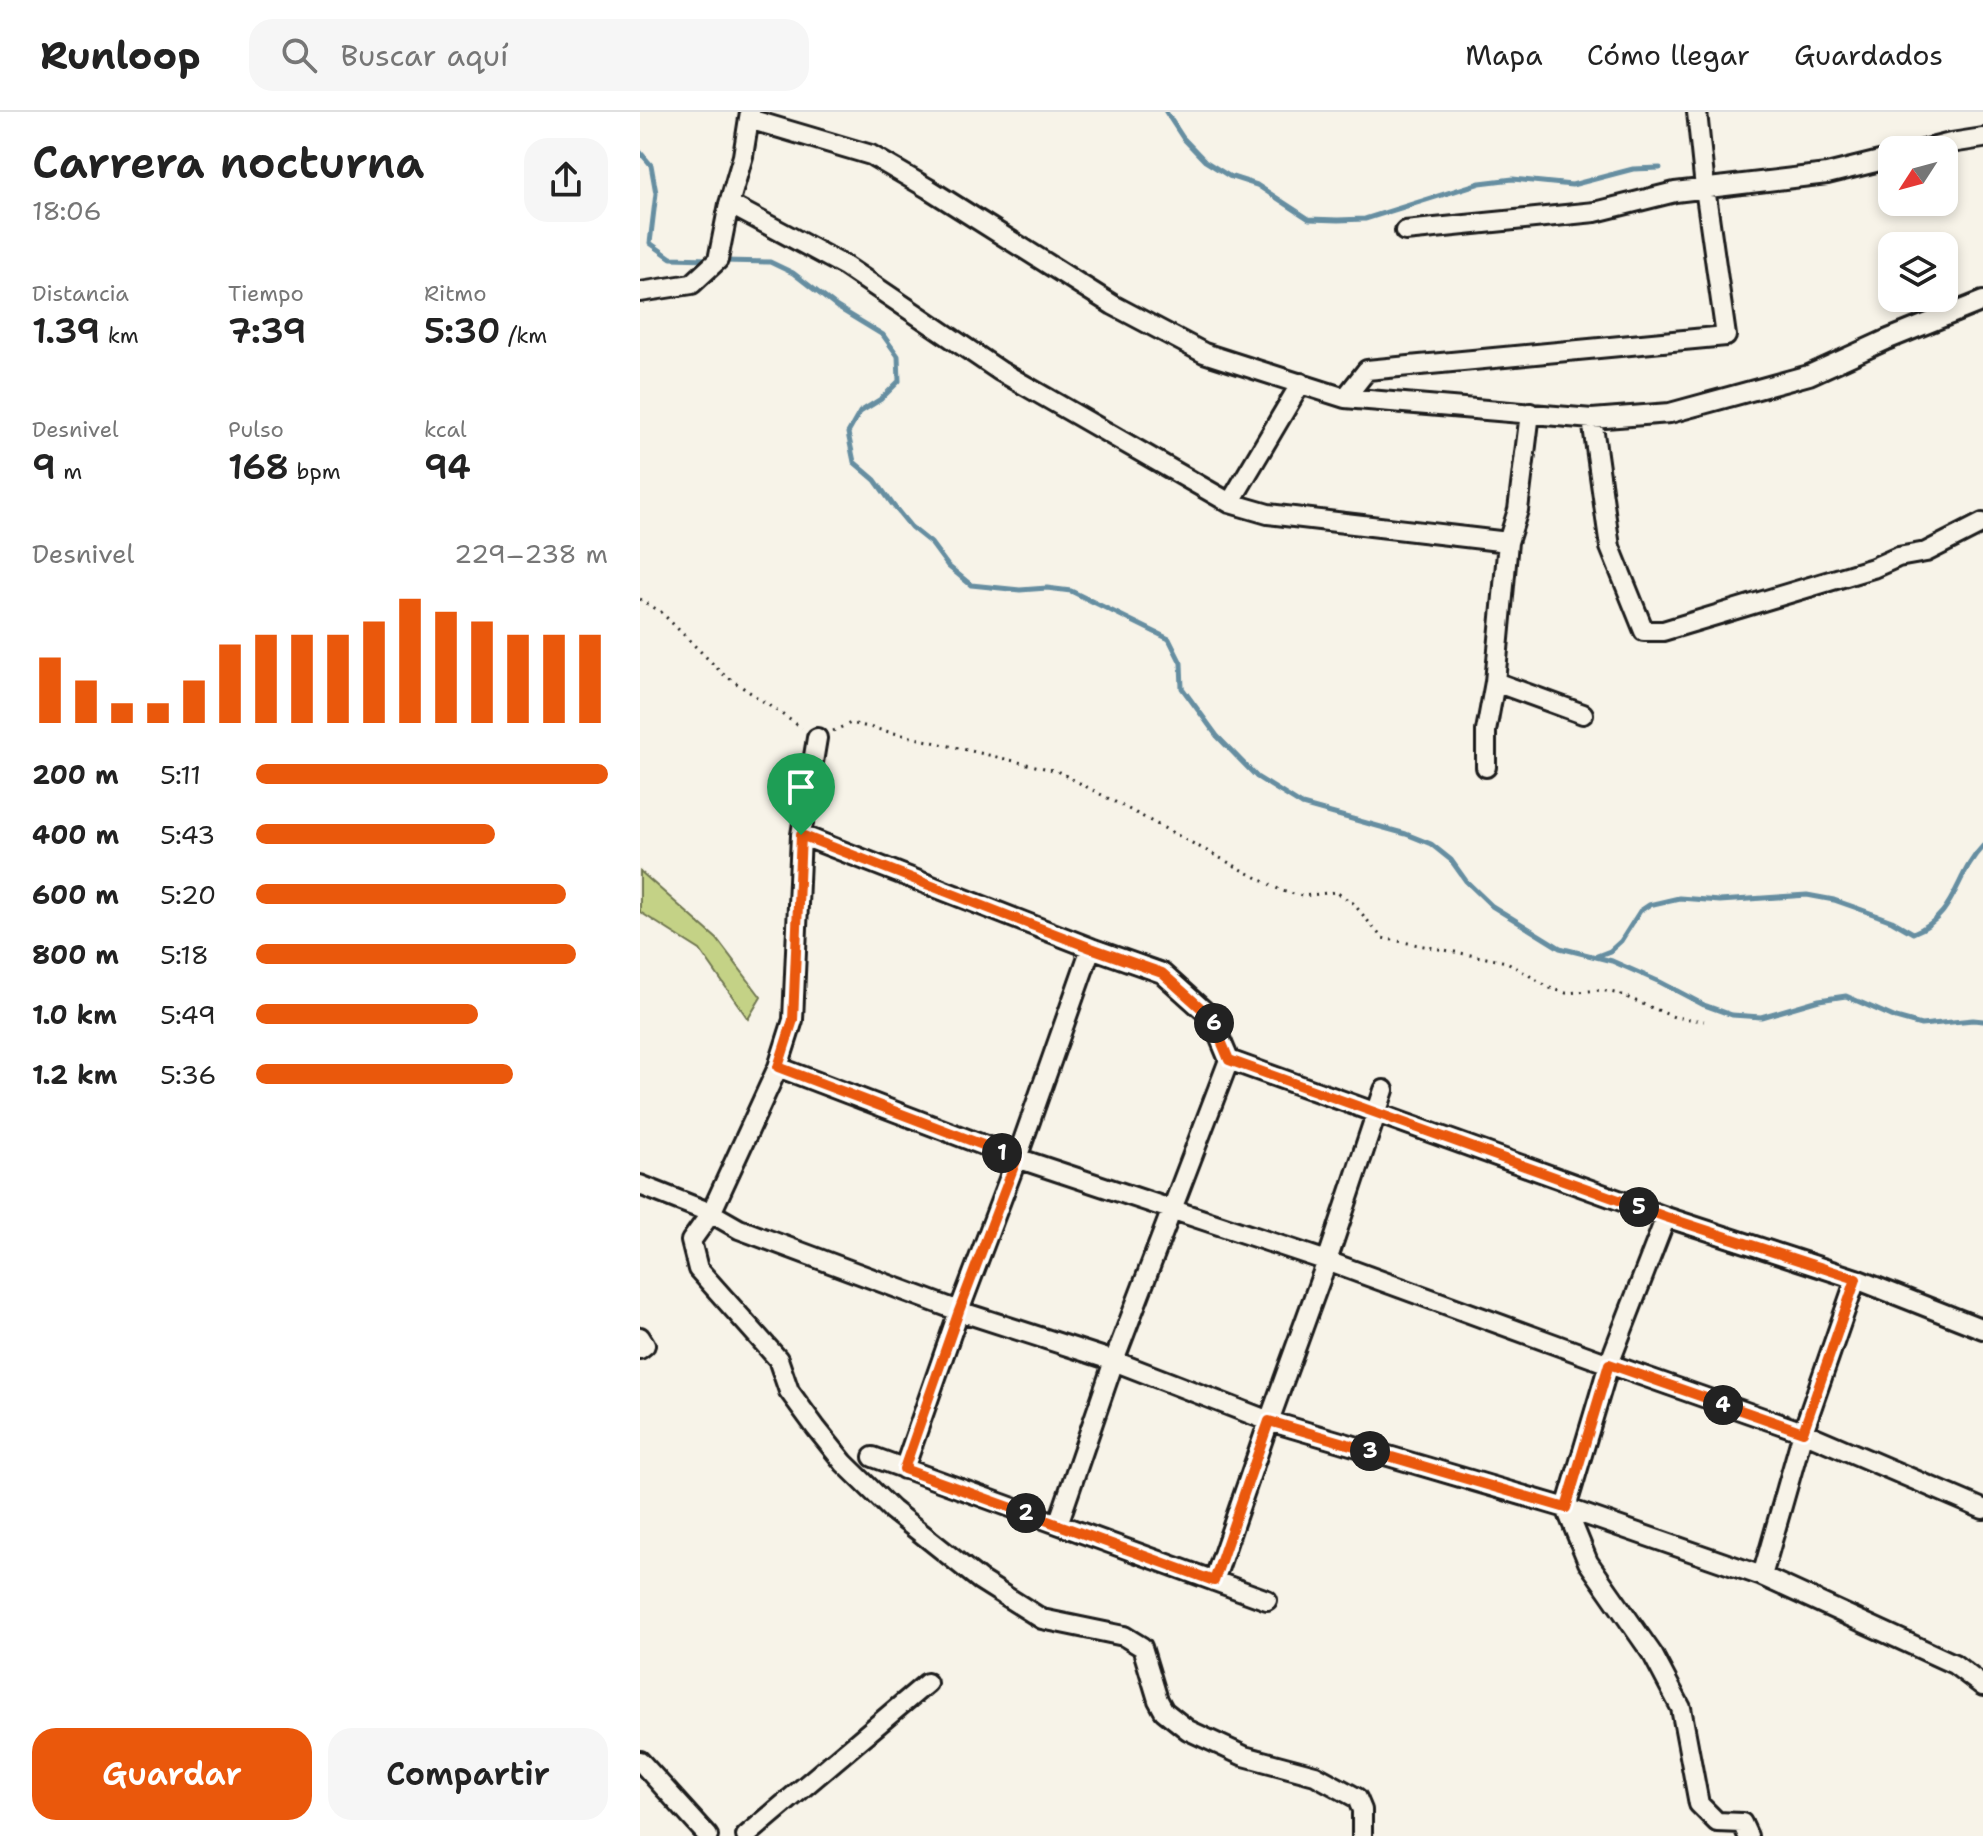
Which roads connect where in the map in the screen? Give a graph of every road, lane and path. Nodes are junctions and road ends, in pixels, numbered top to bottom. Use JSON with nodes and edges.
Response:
{"nodes":[{"id":1,"x":1697,"y":112,"type":"edge"},
{"id":2,"x":749,"y":116,"type":"edge"},
{"id":3,"x":1983,"y":138,"type":"edge"},
{"id":4,"x":1958,"y":143,"type":"edge"},
{"id":5,"x":1878,"y":161,"type":"edge"},
{"id":6,"x":1705,"y":188,"type":"junction"},
{"id":7,"x":729,"y":204,"type":"junction"},
{"id":8,"x":1405,"y":231,"type":"dead end"},
{"id":9,"x":640,"y":292,"type":"edge"},
{"id":10,"x":1983,"y":301,"type":"edge"},
{"id":11,"x":1301,"y":383,"type":"junction"},
{"id":12,"x":1345,"y":398,"type":"junction"},
{"id":13,"x":1530,"y":413,"type":"junction"},
{"id":14,"x":1592,"y":419,"type":"junction"},
{"id":15,"x":1230,"y":503,"type":"junction"},
{"id":16,"x":1983,"y":523,"type":"edge"},
{"id":17,"x":1508,"y":542,"type":"junction"},
{"id":18,"x":640,"y":599,"type":"edge"},
{"id":19,"x":1495,"y":682,"type":"junction"},
{"id":20,"x":1583,"y":714,"type":"dead end"},
{"id":21,"x":817,"y":738,"type":"junction"},
{"id":22,"x":1486,"y":767,"type":"dead end"},
{"id":23,"x":801,"y":835,"type":"junction"},
{"id":24,"x":1091,"y":948,"type":"junction"},
{"id":25,"x":1704,"y":1021,"type":"dead end"},
{"id":26,"x":1229,"y":1060,"type":"junction"},
{"id":27,"x":778,"y":1067,"type":"junction"},
{"id":28,"x":1384,"y":1090,"type":"dead end"},
{"id":29,"x":1376,"y":1114,"type":"junction"},
{"id":30,"x":1017,"y":1158,"type":"junction"},
{"id":31,"x":640,"y":1185,"type":"edge"},
{"id":32,"x":1171,"y":1210,"type":"junction"},
{"id":33,"x":711,"y":1213,"type":"junction"},
{"id":34,"x":1666,"y":1217,"type":"junction"},
{"id":35,"x":1327,"y":1261,"type":"junction"},
{"id":36,"x":1856,"y":1279,"type":"junction"},
{"id":37,"x":959,"y":1311,"type":"junction"},
{"id":38,"x":1983,"y":1329,"type":"edge"},
{"id":39,"x":640,"y":1337,"type":"edge"},
{"id":40,"x":640,"y":1349,"type":"edge"},
{"id":41,"x":1114,"y":1361,"type":"junction"},
{"id":42,"x":1609,"y":1364,"type":"junction"},
{"id":43,"x":1269,"y":1421,"type":"junction"},
{"id":44,"x":1803,"y":1432,"type":"junction"},
{"id":45,"x":873,"y":1457,"type":"dead end"},
{"id":46,"x":904,"y":1469,"type":"junction"},
{"id":47,"x":1566,"y":1508,"type":"junction"},
{"id":48,"x":1983,"y":1509,"type":"edge"},
{"id":49,"x":1058,"y":1524,"type":"junction"},
{"id":50,"x":1762,"y":1576,"type":"junction"},
{"id":51,"x":1214,"y":1581,"type":"junction"},
{"id":52,"x":1267,"y":1600,"type":"dead end"},
{"id":53,"x":927,"y":1683,"type":"dead end"},
{"id":54,"x":1983,"y":1686,"type":"edge"},
{"id":55,"x":640,"y":1761,"type":"edge"},
{"id":56,"x":708,"y":1836,"type":"edge"},
{"id":57,"x":746,"y":1836,"type":"edge"},
{"id":58,"x":1362,"y":1836,"type":"edge"},
{"id":59,"x":1748,"y":1836,"type":"edge"}],
"edges":[{"from":1,"to":6,"type":"street"},
{"from":2,"to":7,"type":"street"},
{"from":2,"to":11,"type":"street"},
{"from":3,"to":4,"type":"street"},
{"from":5,"to":6,"type":"street"},
{"from":6,"to":8,"type":"street"},
{"from":6,"to":12,"type":"street"},
{"from":7,"to":9,"type":"street"},
{"from":7,"to":15,"type":"street"},
{"from":10,"to":14,"type":"street"},
{"from":11,"to":12,"type":"street"},
{"from":11,"to":15,"type":"street"},
{"from":12,"to":13,"type":"street"},
{"from":13,"to":14,"type":"street"},
{"from":13,"to":17,"type":"street"},
{"from":14,"to":16,"type":"street"},
{"from":15,"to":17,"type":"street"},
{"from":17,"to":19,"type":"street"},
{"from":18,"to":21,"type":"path"},
{"from":19,"to":20,"type":"street"},
{"from":19,"to":22,"type":"street"},
{"from":21,"to":23,"type":"street"},
{"from":21,"to":25,"type":"path"},
{"from":23,"to":24,"type":"street"},
{"from":23,"to":27,"type":"street"},
{"from":24,"to":26,"type":"street"},
{"from":24,"to":30,"type":"street"},
{"from":26,"to":29,"type":"street"},
{"from":26,"to":32,"type":"street"},
{"from":27,"to":30,"type":"street"},
{"from":27,"to":33,"type":"street"},
{"from":28,"to":29,"type":"street"},
{"from":29,"to":34,"type":"street"},
{"from":29,"to":35,"type":"street"},
{"from":30,"to":32,"type":"street"},
{"from":30,"to":37,"type":"street"},
{"from":31,"to":33,"type":"street"},
{"from":32,"to":35,"type":"street"},
{"from":32,"to":41,"type":"street"},
{"from":33,"to":37,"type":"street"},
{"from":33,"to":58,"type":"street"},
{"from":34,"to":36,"type":"street"},
{"from":34,"to":42,"type":"street"},
{"from":35,"to":42,"type":"street"},
{"from":35,"to":43,"type":"street"},
{"from":36,"to":38,"type":"street"},
{"from":36,"to":44,"type":"street"},
{"from":37,"to":41,"type":"street"},
{"from":37,"to":46,"type":"street"},
{"from":39,"to":40,"type":"street"},
{"from":41,"to":43,"type":"street"},
{"from":41,"to":49,"type":"street"},
{"from":42,"to":44,"type":"street"},
{"from":42,"to":47,"type":"street"},
{"from":43,"to":47,"type":"street"},
{"from":43,"to":51,"type":"street"},
{"from":44,"to":48,"type":"street"},
{"from":44,"to":50,"type":"street"},
{"from":45,"to":46,"type":"street"},
{"from":46,"to":49,"type":"street"},
{"from":47,"to":50,"type":"street"},
{"from":47,"to":59,"type":"street"},
{"from":49,"to":51,"type":"street"},
{"from":50,"to":54,"type":"street"},
{"from":51,"to":52,"type":"street"},
{"from":53,"to":57,"type":"street"},
{"from":55,"to":56,"type":"street"}]}
